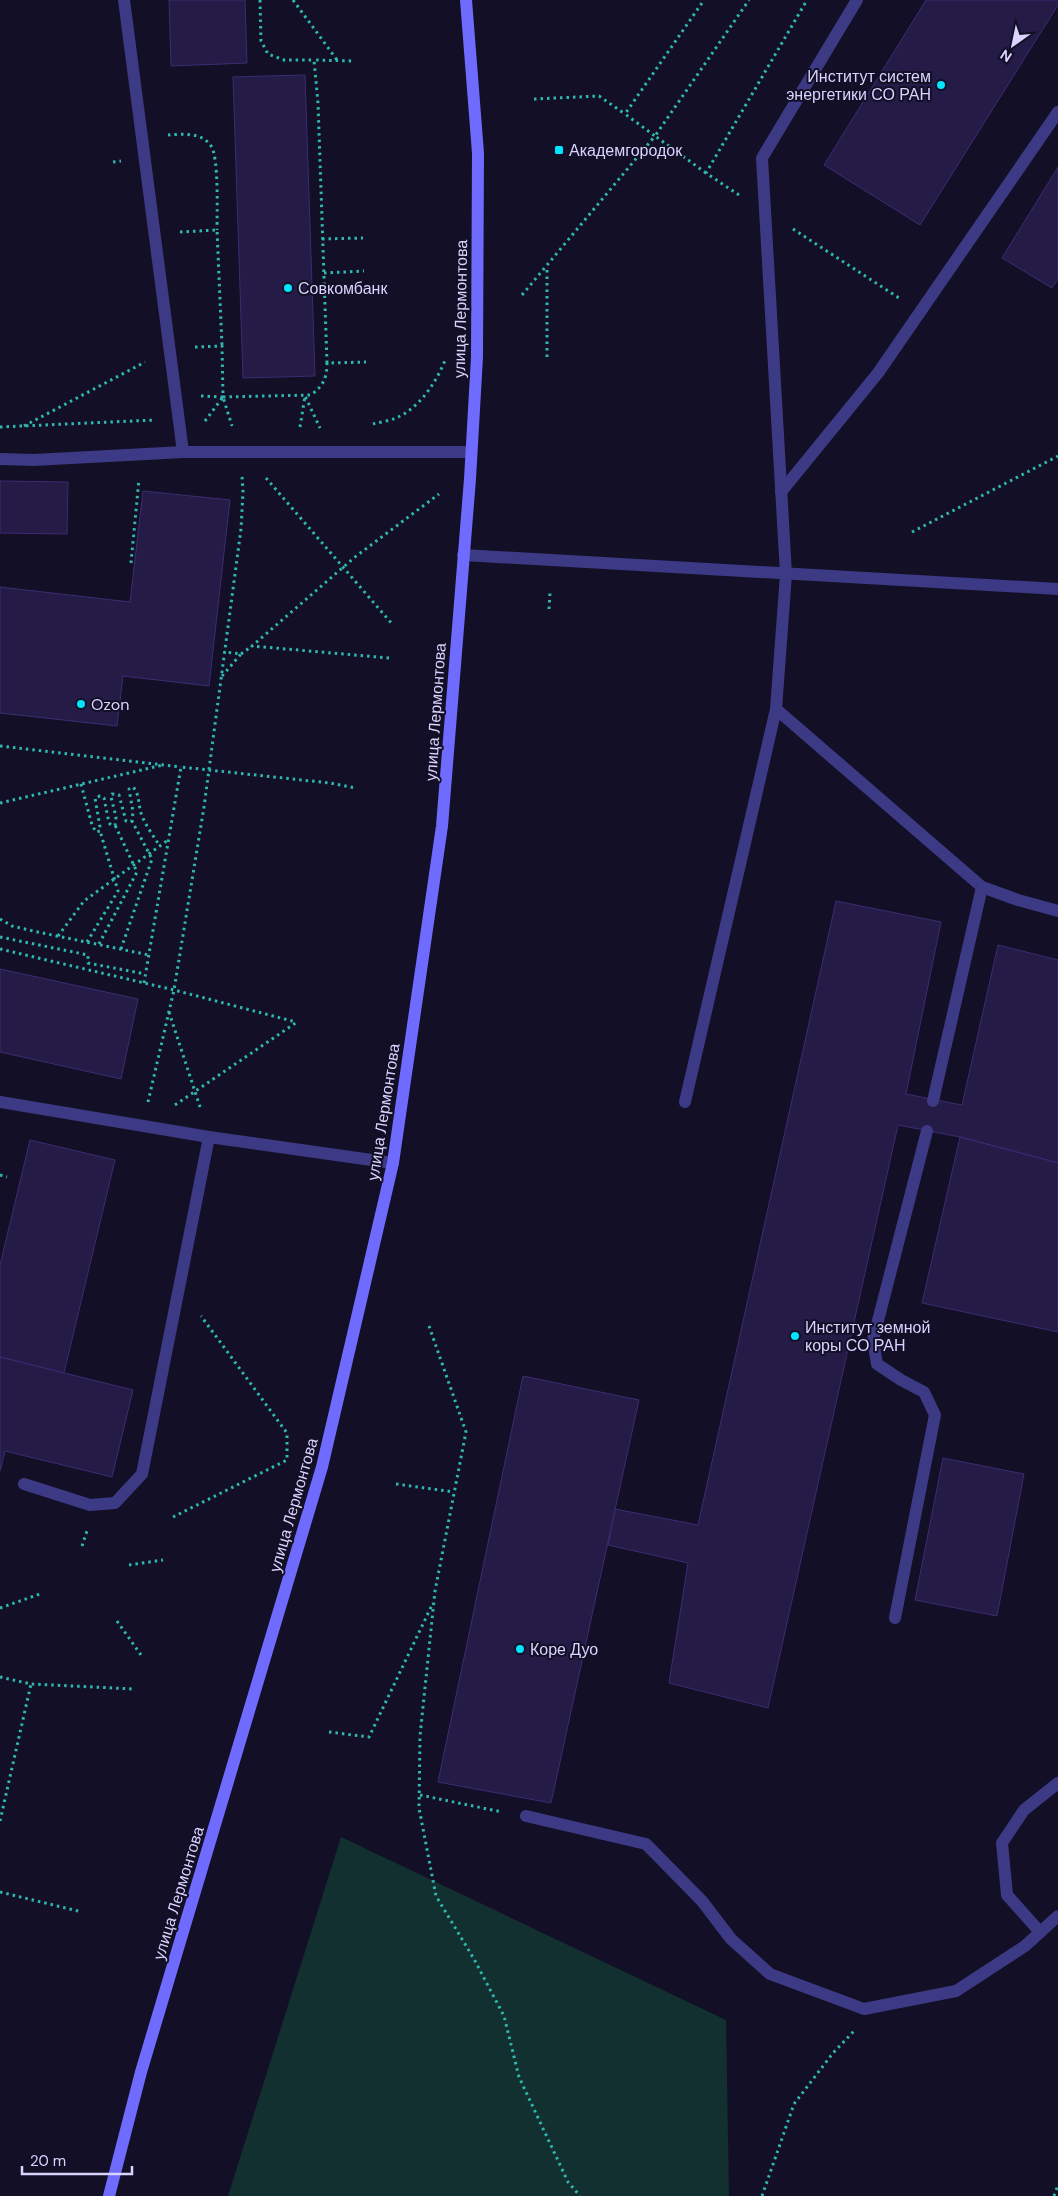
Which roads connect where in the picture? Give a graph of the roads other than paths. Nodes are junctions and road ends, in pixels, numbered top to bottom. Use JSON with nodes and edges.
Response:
{"nodes":[{"id":1,"x":124,"y":0,"type":"edge"},
{"id":2,"x":466,"y":0,"type":"edge"},
{"id":3,"x":857,"y":0,"type":"edge"},
{"id":4,"x":1058,"y":112,"type":"edge"},
{"id":5,"x":183,"y":452,"type":"junction"},
{"id":6,"x":471,"y":452,"type":"junction"},
{"id":7,"x":0,"y":459,"type":"edge"},
{"id":8,"x":781,"y":492,"type":"junction"},
{"id":9,"x":463,"y":555,"type":"junction"},
{"id":10,"x":786,"y":574,"type":"junction"},
{"id":11,"x":1058,"y":589,"type":"edge"},
{"id":12,"x":776,"y":709,"type":"junction"},
{"id":13,"x":982,"y":886,"type":"junction"},
{"id":14,"x":1058,"y":911,"type":"edge"},
{"id":15,"x":933,"y":1101,"type":"dead end"},
{"id":16,"x":0,"y":1102,"type":"edge"},
{"id":17,"x":685,"y":1102,"type":"dead end"},
{"id":18,"x":927,"y":1131,"type":"dead end"},
{"id":19,"x":209,"y":1137,"type":"junction"},
{"id":20,"x":393,"y":1163,"type":"junction"},
{"id":21,"x":24,"y":1484,"type":"dead end"},
{"id":22,"x":896,"y":1618,"type":"dead end"},
{"id":23,"x":1058,"y":1783,"type":"edge"},
{"id":24,"x":526,"y":1816,"type":"road end"},
{"id":25,"x":1058,"y":1916,"type":"edge"},
{"id":26,"x":1040,"y":1932,"type":"junction"},
{"id":27,"x":109,"y":2196,"type":"edge"}],
"edges":[{"from":1,"to":5,"type":"street"},
{"from":2,"to":6,"type":"main road","name":"улица Лермонтова"},
{"from":3,"to":8,"type":"street"},
{"from":4,"to":8,"type":"street"},
{"from":5,"to":6,"type":"street"},
{"from":5,"to":7,"type":"street"},
{"from":6,"to":9,"type":"main road","name":"улица Лермонтова"},
{"from":8,"to":10,"type":"street"},
{"from":9,"to":10,"type":"street"},
{"from":9,"to":20,"type":"main road","name":"улица Лермонтова"},
{"from":10,"to":11,"type":"street"},
{"from":10,"to":12,"type":"street"},
{"from":12,"to":13,"type":"street"},
{"from":12,"to":17,"type":"street"},
{"from":13,"to":14,"type":"street"},
{"from":13,"to":15,"type":"street"},
{"from":16,"to":19,"type":"street"},
{"from":18,"to":22,"type":"street"},
{"from":19,"to":20,"type":"street"},
{"from":19,"to":21,"type":"street"},
{"from":20,"to":27,"type":"main road","name":"улица Лермонтова"},
{"from":23,"to":26,"type":"street"},
{"from":24,"to":26,"type":"street"},
{"from":25,"to":26,"type":"street"}]}
